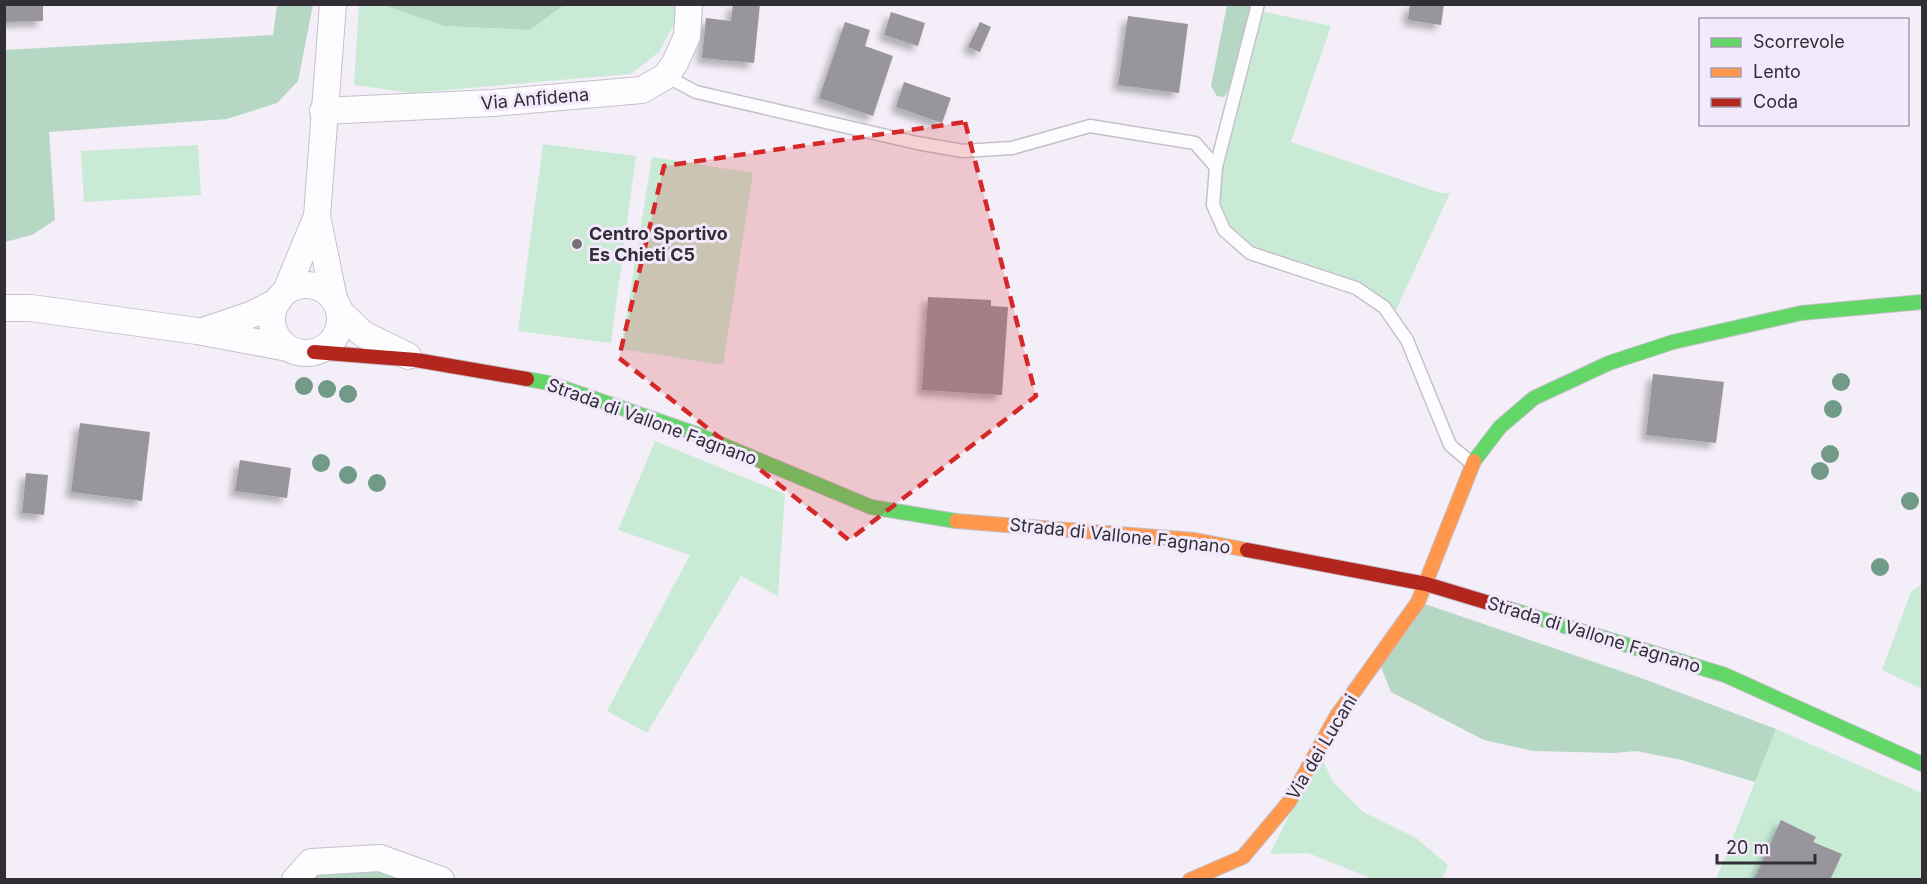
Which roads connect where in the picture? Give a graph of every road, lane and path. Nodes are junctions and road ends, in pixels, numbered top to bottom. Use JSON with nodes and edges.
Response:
{"nodes":[{"id":1,"x":333,"y":4,"type":"edge"},
{"id":2,"x":689,"y":4,"type":"edge"},
{"id":3,"x":1258,"y":4,"type":"edge"},
{"id":4,"x":666,"y":76,"type":"junction"},
{"id":5,"x":323,"y":111,"type":"junction"},
{"id":6,"x":1216,"y":167,"type":"junction"},
{"id":7,"x":317,"y":216,"type":"junction"},
{"id":8,"x":282,"y":296,"type":"junction"},
{"id":9,"x":1923,"y":302,"type":"edge"},
{"id":10,"x":337,"y":306,"type":"junction"},
{"id":11,"x":4,"y":308,"type":"edge"},
{"id":12,"x":197,"y":331,"type":"junction"},
{"id":13,"x":288,"y":348,"type":"junction"},
{"id":14,"x":314,"y":352,"type":"junction"},
{"id":15,"x":416,"y":360,"type":"junction"},
{"id":16,"x":1472,"y":464,"type":"junction"},
{"id":17,"x":1426,"y":584,"type":"junction"},
{"id":18,"x":1923,"y":764,"type":"edge"},
{"id":19,"x":295,"y":879,"type":"edge"},
{"id":20,"x":441,"y":879,"type":"edge"},
{"id":21,"x":1190,"y":879,"type":"edge"}],
"edges":[{"from":1,"to":5,"type":"street"},
{"from":2,"to":4,"type":"street"},
{"from":3,"to":6,"type":"lane"},
{"from":4,"to":5,"type":"street","name":"Via Anfidena"},
{"from":4,"to":6,"type":"lane"},
{"from":5,"to":7,"type":"street"},
{"from":6,"to":16,"type":"lane"},
{"from":7,"to":8,"type":"street"},
{"from":7,"to":10,"type":"street"},
{"from":8,"to":10,"type":"street"},
{"from":8,"to":12,"type":"street"},
{"from":8,"to":13,"type":"street"},
{"from":9,"to":16,"type":"street","name":"Via dei Lucani"},
{"from":10,"to":14,"type":"street"},
{"from":10,"to":15,"type":"street","name":"Strada di Vallone Fagnano"},
{"from":11,"to":12,"type":"street"},
{"from":12,"to":13,"type":"street"},
{"from":13,"to":14,"type":"street"},
{"from":14,"to":15,"type":"street","name":"Strada di Vallone Fagnano"},
{"from":15,"to":17,"type":"street","name":"Strada di Vallone Fagnano"},
{"from":16,"to":17,"type":"street","name":"Via dei Lucani"},
{"from":17,"to":18,"type":"street","name":"Strada di Vallone Fagnano"},
{"from":17,"to":21,"type":"street","name":"Via dei Lucani"},
{"from":19,"to":20,"type":"street"}]}
